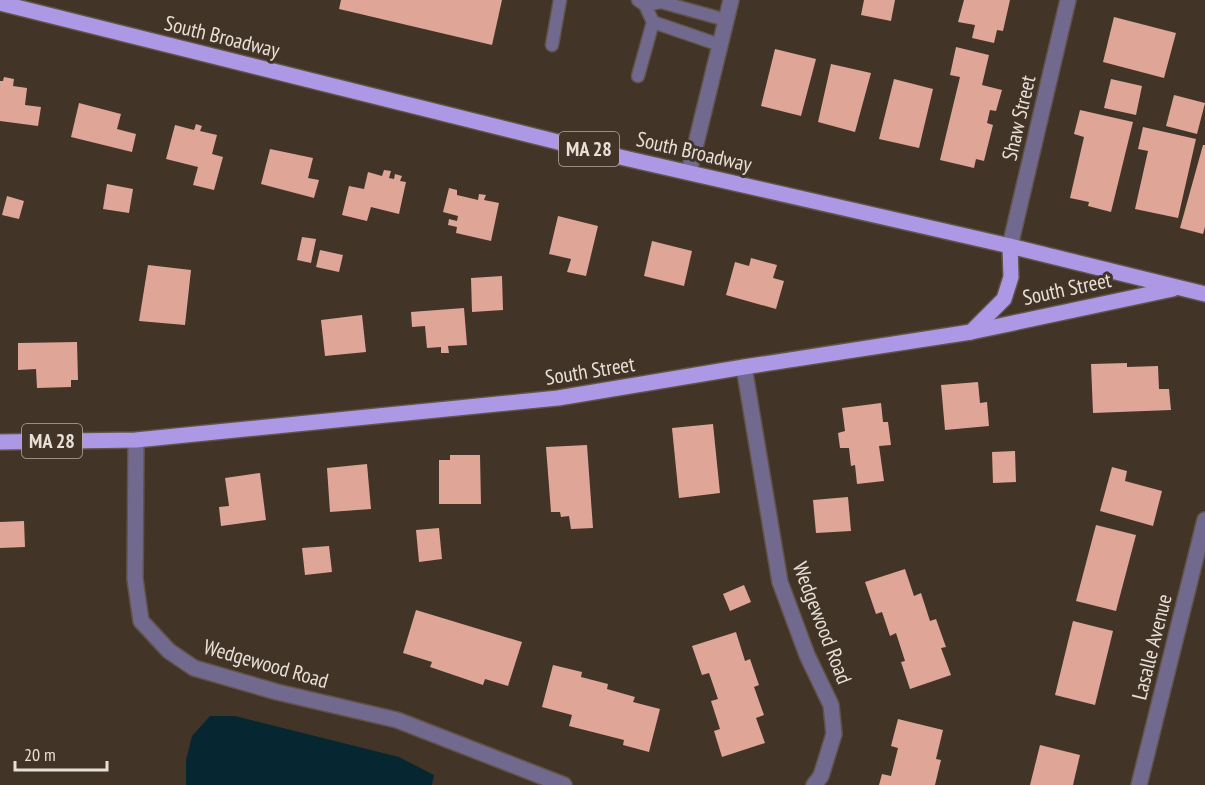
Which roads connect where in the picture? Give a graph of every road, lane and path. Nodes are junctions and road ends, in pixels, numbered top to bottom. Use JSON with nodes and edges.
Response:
{"nodes":[{"id":1,"x":560,"y":0,"type":"edge"},
{"id":2,"x":731,"y":0,"type":"edge"},
{"id":3,"x":1068,"y":0,"type":"edge"},
{"id":4,"x":5,"y":3,"type":"edge"},
{"id":5,"x":641,"y":3,"type":"edge"},
{"id":6,"x":726,"y":20,"type":"junction"},
{"id":7,"x":653,"y":22,"type":"junction"},
{"id":8,"x":552,"y":45,"type":"dead end"},
{"id":9,"x":720,"y":45,"type":"junction"},
{"id":10,"x":638,"y":76,"type":"dead end"},
{"id":11,"x":689,"y":172,"type":"junction"},
{"id":12,"x":1010,"y":246,"type":"junction"},
{"id":13,"x":1179,"y":287,"type":"junction"},
{"id":14,"x":1205,"y":294,"type":"edge"},
{"id":15,"x":971,"y":332,"type":"junction"},
{"id":16,"x":744,"y":367,"type":"junction"},
{"id":17,"x":136,"y":440,"type":"junction"},
{"id":18,"x":0,"y":442,"type":"edge"},
{"id":19,"x":1205,"y":520,"type":"edge"},
{"id":20,"x":564,"y":785,"type":"edge"},
{"id":21,"x":814,"y":785,"type":"edge"},
{"id":22,"x":1139,"y":785,"type":"edge"}],
"edges":[{"from":1,"to":8,"type":"lane"},
{"from":2,"to":6,"type":"street"},
{"from":3,"to":12,"type":"street","name":"Shaw Street"},
{"from":4,"to":11,"type":"main road","name":"South Broadway","number":"MA 28"},
{"from":5,"to":6,"type":"lane"},
{"from":5,"to":7,"type":"lane"},
{"from":6,"to":9,"type":"street"},
{"from":7,"to":9,"type":"lane"},
{"from":7,"to":10,"type":"lane"},
{"from":9,"to":11,"type":"street"},
{"from":11,"to":12,"type":"main road","name":"South Broadway","number":"MA 28"},
{"from":12,"to":13,"type":"main road","name":"South Broadway","number":"MA 28"},
{"from":12,"to":15,"type":"main road"},
{"from":13,"to":14,"type":"main road","name":"South Broadway","number":"MA 28"},
{"from":13,"to":15,"type":"main road","name":"South Street","number":"MA 28"},
{"from":15,"to":16,"type":"main road","name":"South Street","number":"MA 28"},
{"from":16,"to":17,"type":"main road","name":"South Street","number":"MA 28"},
{"from":16,"to":21,"type":"street","name":"Wedgewood Road"},
{"from":17,"to":18,"type":"main road","name":"South Street","number":"MA 28"},
{"from":17,"to":20,"type":"street","name":"Wedgewood Road"},
{"from":19,"to":22,"type":"street","name":"Lasalle Avenue"}]}
